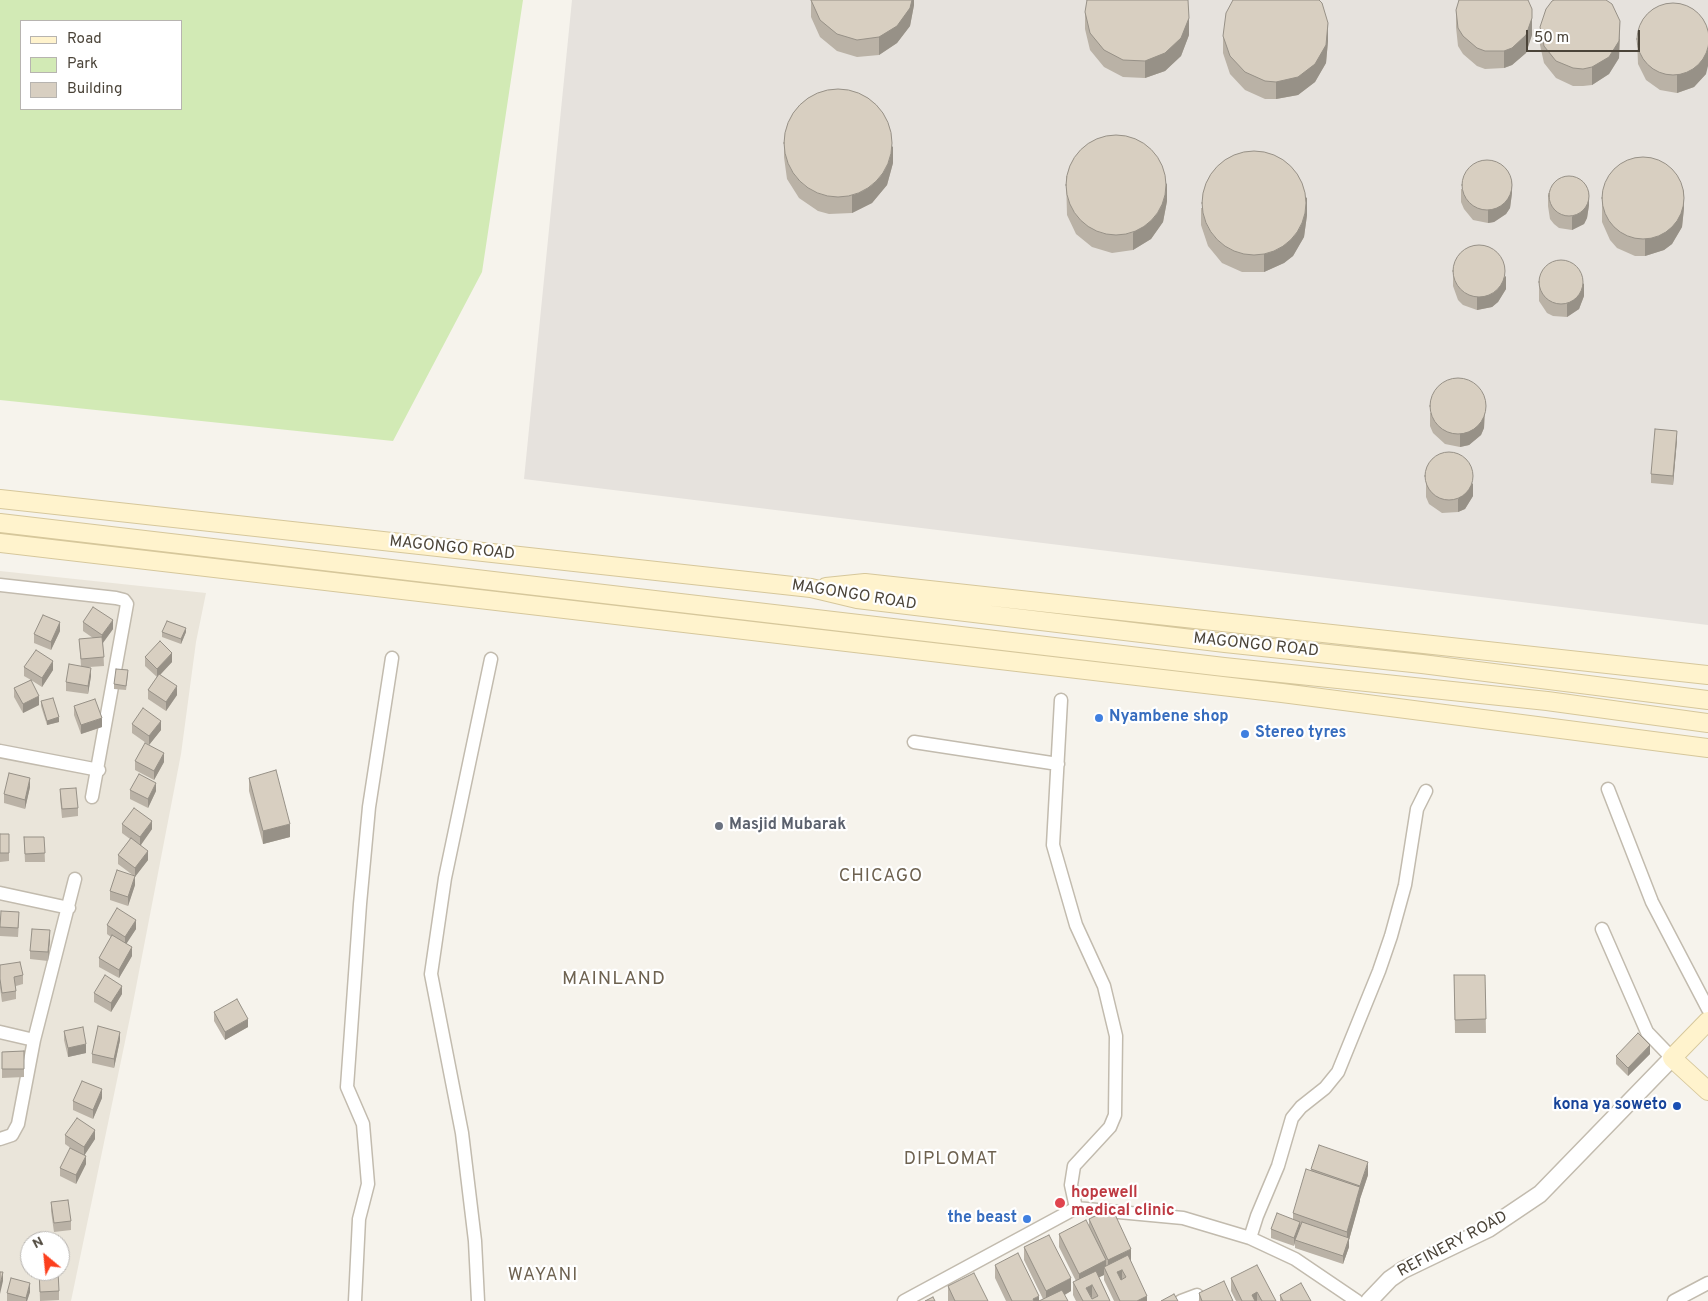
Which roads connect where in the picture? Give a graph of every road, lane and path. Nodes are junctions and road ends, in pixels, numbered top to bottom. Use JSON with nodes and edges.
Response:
{"nodes":[{"id":1,"x":0,"y":499,"type":"edge"},
{"id":2,"x":0,"y":523,"type":"edge"},
{"id":3,"x":0,"y":543,"type":"edge"},
{"id":4,"x":0,"y":585,"type":"edge"},
{"id":5,"x":811,"y":588,"type":"junction"},
{"id":6,"x":392,"y":658,"type":"dead end"},
{"id":7,"x":491,"y":659,"type":"dead end"},
{"id":8,"x":1708,"y":675,"type":"edge"},
{"id":9,"x":1061,"y":700,"type":"dead end"},
{"id":10,"x":1708,"y":700,"type":"edge"},
{"id":11,"x":1708,"y":723,"type":"edge"},
{"id":12,"x":914,"y":742,"type":"dead end"},
{"id":13,"x":1708,"y":748,"type":"edge"},
{"id":14,"x":0,"y":751,"type":"edge"},
{"id":15,"x":1058,"y":764,"type":"junction"},
{"id":16,"x":99,"y":770,"type":"junction"},
{"id":17,"x":1608,"y":789,"type":"dead end"},
{"id":18,"x":1426,"y":791,"type":"dead end"},
{"id":19,"x":92,"y":797,"type":"dead end"},
{"id":20,"x":75,"y":879,"type":"dead end"},
{"id":21,"x":0,"y":893,"type":"edge"},
{"id":22,"x":69,"y":908,"type":"junction"},
{"id":23,"x":1602,"y":930,"type":"dead end"},
{"id":24,"x":1708,"y":1009,"type":"edge"},
{"id":25,"x":1708,"y":1021,"type":"edge"},
{"id":26,"x":0,"y":1032,"type":"edge"},
{"id":27,"x":34,"y":1040,"type":"junction"},
{"id":28,"x":1672,"y":1058,"type":"junction"},
{"id":29,"x":1708,"y":1091,"type":"edge"},
{"id":30,"x":0,"y":1139,"type":"edge"},
{"id":31,"x":1076,"y":1208,"type":"junction"},
{"id":32,"x":1250,"y":1238,"type":"junction"},
{"id":33,"x":1708,"y":1284,"type":"edge"},
{"id":34,"x":1197,"y":1295,"type":"dead end"},
{"id":35,"x":355,"y":1301,"type":"edge"},
{"id":36,"x":478,"y":1301,"type":"edge"},
{"id":37,"x":904,"y":1301,"type":"edge"},
{"id":38,"x":1182,"y":1301,"type":"edge"},
{"id":39,"x":1356,"y":1301,"type":"edge"},
{"id":40,"x":1370,"y":1301,"type":"edge"},
{"id":41,"x":1674,"y":1301,"type":"edge"}],
"edges":[{"from":1,"to":5,"type":"main road","name":"MAGONGO ROAD"},
{"from":2,"to":11,"type":"main road","name":"MAGONGO ROAD"},
{"from":3,"to":13,"type":"main road"},
{"from":4,"to":16,"type":"street"},
{"from":5,"to":8,"type":"main road"},
{"from":5,"to":10,"type":"main road","name":"MAGONGO ROAD"},
{"from":6,"to":35,"type":"street"},
{"from":7,"to":36,"type":"street"},
{"from":9,"to":15,"type":"street"},
{"from":12,"to":15,"type":"street"},
{"from":14,"to":16,"type":"street"},
{"from":15,"to":31,"type":"street"},
{"from":16,"to":19,"type":"street"},
{"from":17,"to":24,"type":"street"},
{"from":18,"to":32,"type":"street"},
{"from":20,"to":22,"type":"street"},
{"from":21,"to":22,"type":"street"},
{"from":22,"to":27,"type":"street"},
{"from":23,"to":28,"type":"street"},
{"from":25,"to":28,"type":"main road","name":"REFINERY ROAD"},
{"from":26,"to":27,"type":"street"},
{"from":27,"to":30,"type":"street"},
{"from":28,"to":29,"type":"main road"},
{"from":28,"to":40,"type":"street","name":"REFINERY ROAD"},
{"from":31,"to":32,"type":"street"},
{"from":31,"to":37,"type":"street"},
{"from":32,"to":39,"type":"street"},
{"from":33,"to":41,"type":"street"},
{"from":34,"to":38,"type":"street"}]}
